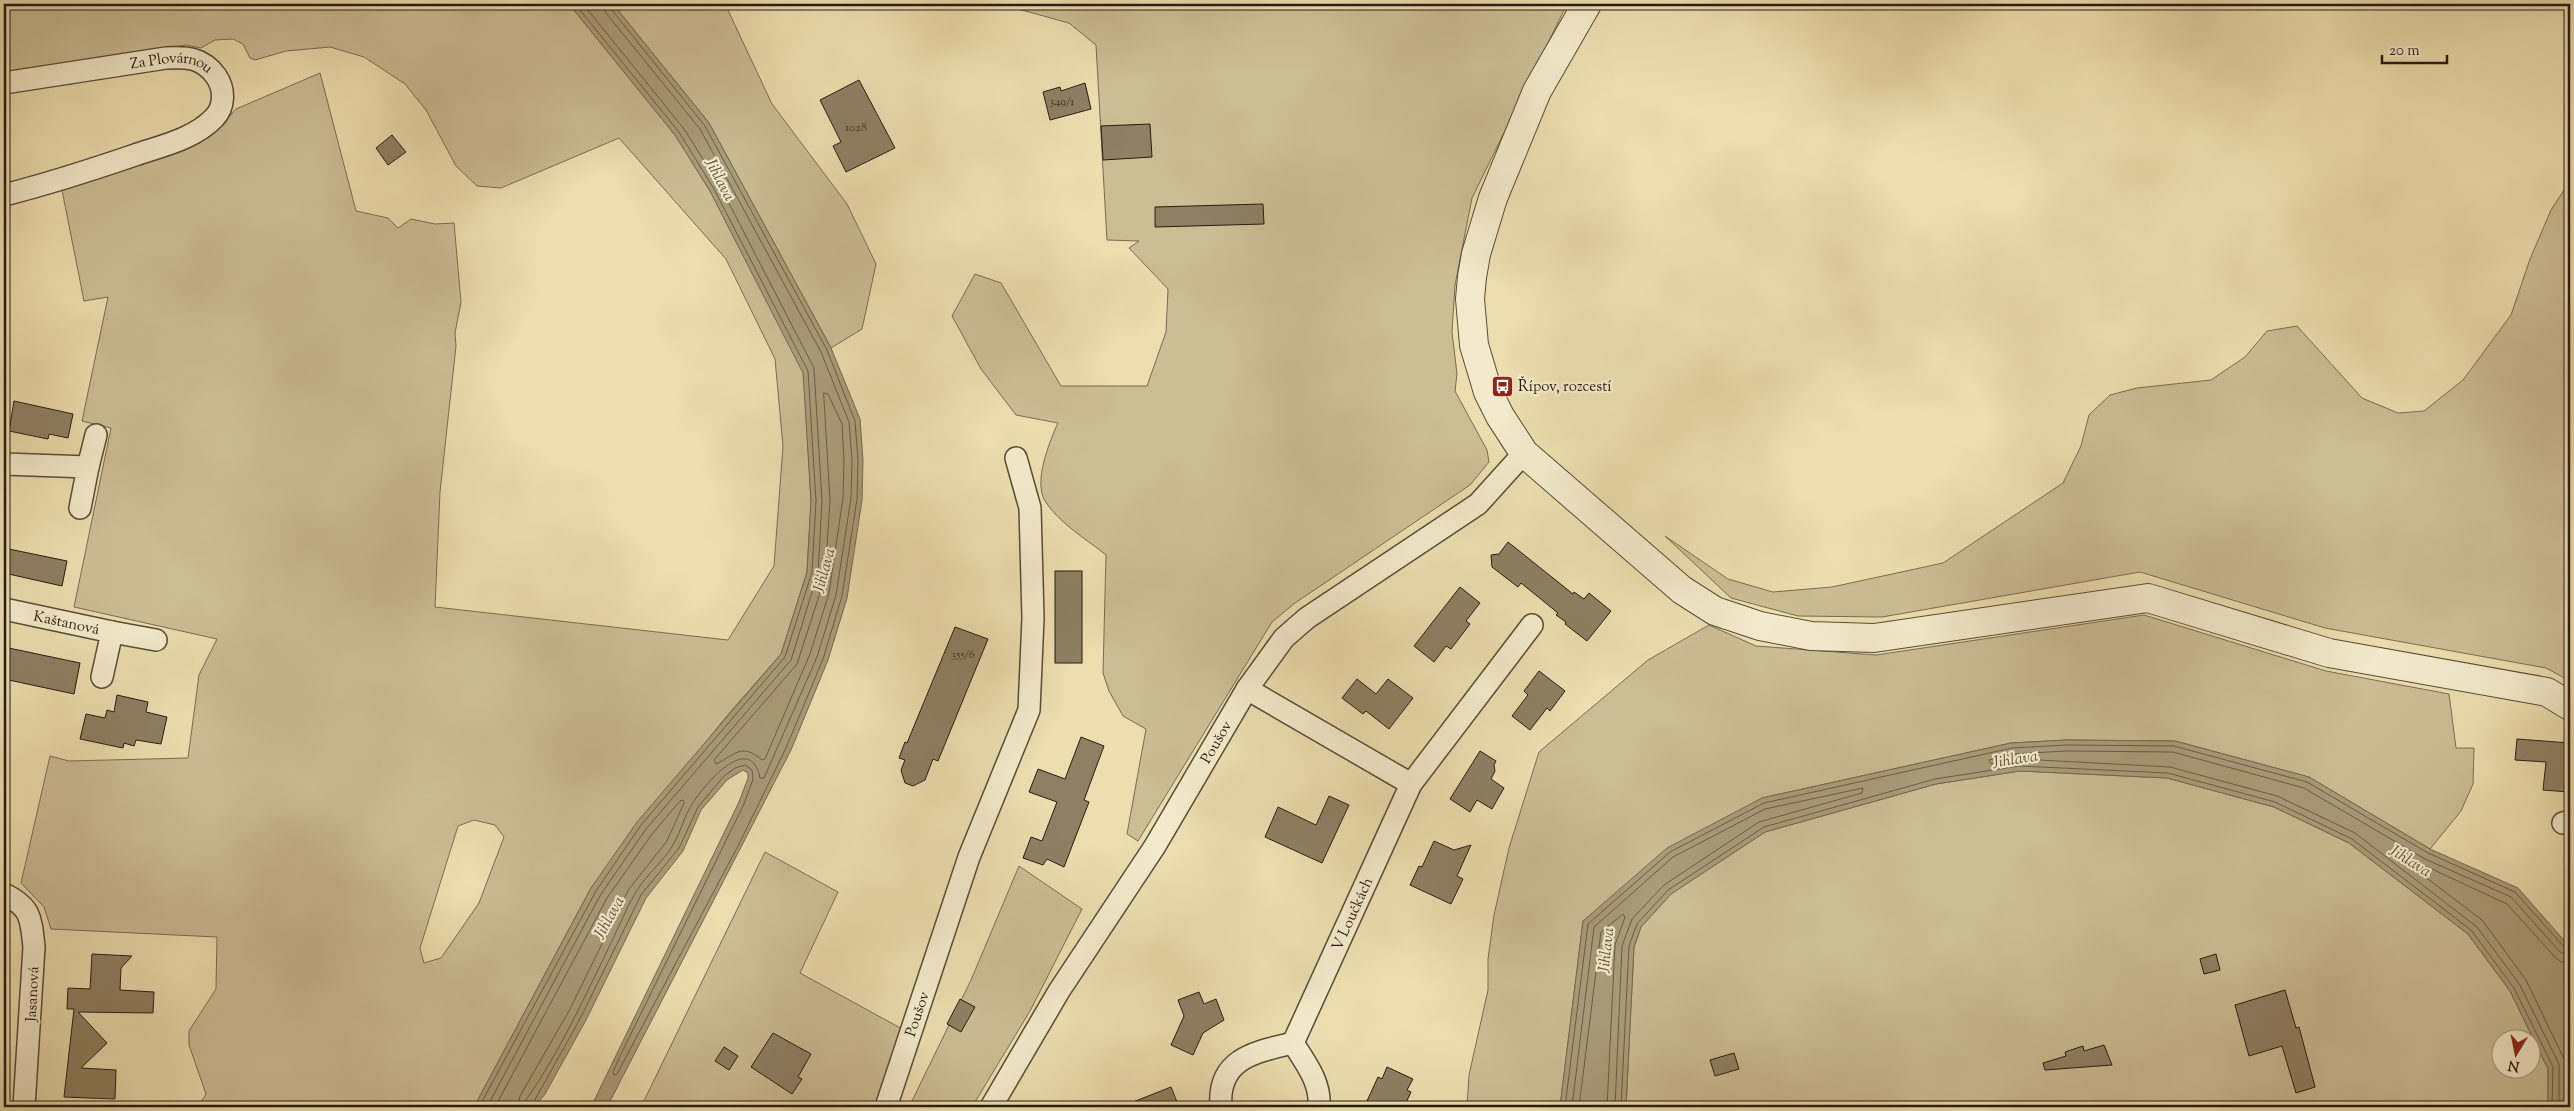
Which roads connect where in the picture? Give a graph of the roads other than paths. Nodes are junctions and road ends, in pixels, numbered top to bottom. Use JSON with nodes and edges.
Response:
{"nodes":[{"id":1,"x":1588,"y":4,"type":"edge"},
{"id":2,"x":4,"y":83,"type":"edge"},
{"id":3,"x":4,"y":195,"type":"edge"},
{"id":4,"x":96,"y":435,"type":"dead end"},
{"id":5,"x":1524,"y":453,"type":"junction"},
{"id":6,"x":1016,"y":458,"type":"dead end"},
{"id":7,"x":4,"y":464,"type":"edge"},
{"id":8,"x":88,"y":467,"type":"junction"},
{"id":9,"x":80,"y":508,"type":"dead end"},
{"id":10,"x":4,"y":609,"type":"edge"},
{"id":11,"x":1532,"y":625,"type":"dead end"},
{"id":12,"x":112,"y":632,"type":"junction"},
{"id":13,"x":156,"y":640,"type":"dead end"},
{"id":14,"x":102,"y":677,"type":"dead end"},
{"id":15,"x":1247,"y":689,"type":"junction"},
{"id":16,"x":2570,"y":706,"type":"edge"},
{"id":17,"x":1411,"y":784,"type":"junction"},
{"id":18,"x":4,"y":894,"type":"edge"},
{"id":19,"x":1293,"y":1043,"type":"junction"},
{"id":20,"x":24,"y":1107,"type":"edge"},
{"id":21,"x":886,"y":1107,"type":"edge"},
{"id":22,"x":991,"y":1107,"type":"edge"},
{"id":23,"x":1221,"y":1107,"type":"edge"},
{"id":24,"x":1318,"y":1107,"type":"edge"}],
"edges":[{"from":1,"to":5,"type":"street"},
{"from":2,"to":3,"type":"street","name":"Za Plovárnou"},
{"from":4,"to":8,"type":"street"},
{"from":5,"to":15,"type":"street","name":"Poušov"},
{"from":5,"to":16,"type":"street"},
{"from":6,"to":21,"type":"street","name":"Poušov"},
{"from":7,"to":8,"type":"street"},
{"from":8,"to":9,"type":"street"},
{"from":10,"to":12,"type":"street","name":"Kaštanová"},
{"from":11,"to":17,"type":"street","name":"V Loučkách"},
{"from":12,"to":13,"type":"street"},
{"from":12,"to":14,"type":"street","name":"Kaštanová"},
{"from":15,"to":17,"type":"street"},
{"from":15,"to":22,"type":"street","name":"Poušov"},
{"from":17,"to":19,"type":"street","name":"V Loučkách"},
{"from":18,"to":20,"type":"street","name":"Jasanová"},
{"from":19,"to":23,"type":"street"},
{"from":19,"to":24,"type":"street"}]}
